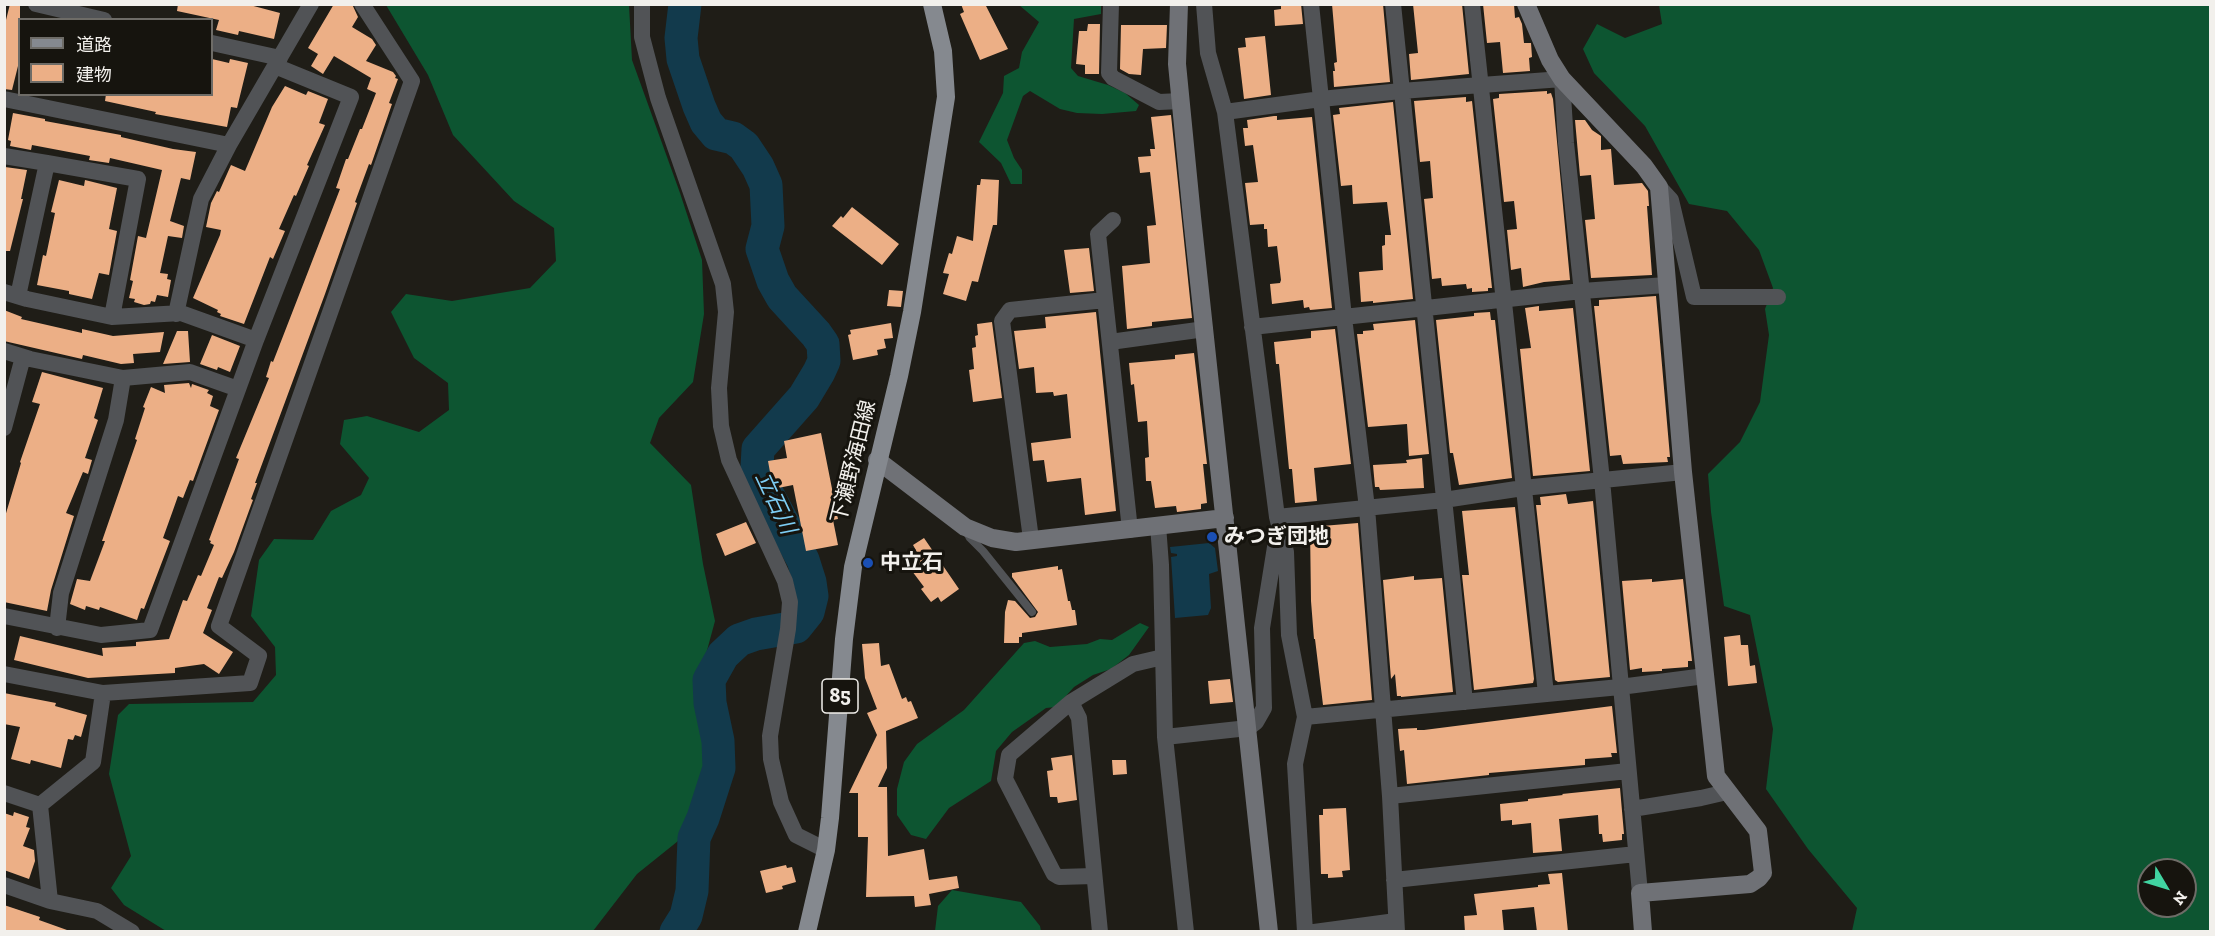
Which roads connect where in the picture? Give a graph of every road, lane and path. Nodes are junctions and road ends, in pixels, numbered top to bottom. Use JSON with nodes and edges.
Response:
{"nodes":[{"id":1,"x":36,"y":4,"type":"edge"},
{"id":2,"x":311,"y":4,"type":"edge"},
{"id":3,"x":362,"y":4,"type":"edge"},
{"id":4,"x":642,"y":4,"type":"edge"},
{"id":5,"x":932,"y":4,"type":"edge"},
{"id":6,"x":1111,"y":4,"type":"edge"},
{"id":7,"x":1179,"y":4,"type":"edge"},
{"id":8,"x":1204,"y":4,"type":"edge"},
{"id":9,"x":1311,"y":4,"type":"edge"},
{"id":10,"x":1393,"y":4,"type":"edge"},
{"id":11,"x":1472,"y":4,"type":"edge"},
{"id":12,"x":1526,"y":4,"type":"edge"},
{"id":13,"x":96,"y":18,"type":"edge"},
{"id":14,"x":213,"y":43,"type":"edge"},
{"id":15,"x":278,"y":62,"type":"junction"},
{"id":16,"x":1562,"y":79,"type":"junction"},
{"id":17,"x":1480,"y":84,"type":"junction"},
{"id":18,"x":1401,"y":91,"type":"junction"},
{"id":19,"x":4,"y":99,"type":"edge"},
{"id":20,"x":1321,"y":99,"type":"junction"},
{"id":21,"x":1181,"y":101,"type":"junction"},
{"id":22,"x":1225,"y":112,"type":"junction"},
{"id":23,"x":229,"y":145,"type":"junction"},
{"id":24,"x":4,"y":156,"type":"edge"},
{"id":25,"x":47,"y":163,"type":"junction"},
{"id":26,"x":1659,"y":187,"type":"junction"},
{"id":27,"x":1113,"y":220,"type":"dead end"},
{"id":28,"x":1666,"y":285,"type":"junction"},
{"id":29,"x":1582,"y":291,"type":"junction"},
{"id":30,"x":11,"y":294,"type":"edge"},
{"id":31,"x":1778,"y":297,"type":"dead end"},
{"id":32,"x":1105,"y":300,"type":"junction"},
{"id":33,"x":1504,"y":300,"type":"junction"},
{"id":34,"x":1424,"y":308,"type":"junction"},
{"id":35,"x":176,"y":314,"type":"junction"},
{"id":36,"x":1344,"y":316,"type":"junction"},
{"id":37,"x":112,"y":317,"type":"junction"},
{"id":38,"x":1252,"y":327,"type":"junction"},
{"id":39,"x":1205,"y":329,"type":"junction"},
{"id":40,"x":256,"y":340,"type":"junction"},
{"id":41,"x":1110,"y":342,"type":"junction"},
{"id":42,"x":4,"y":351,"type":"edge"},
{"id":43,"x":23,"y":357,"type":"junction"},
{"id":44,"x":123,"y":378,"type":"junction"},
{"id":45,"x":238,"y":389,"type":"junction"},
{"id":46,"x":4,"y":428,"type":"edge"},
{"id":47,"x":877,"y":460,"type":"junction"},
{"id":48,"x":1683,"y":472,"type":"junction"},
{"id":49,"x":1602,"y":480,"type":"junction"},
{"id":50,"x":1523,"y":488,"type":"junction"},
{"id":51,"x":1444,"y":500,"type":"junction"},
{"id":52,"x":1367,"y":508,"type":"junction"},
{"id":53,"x":1225,"y":518,"type":"junction"},
{"id":54,"x":1158,"y":525,"type":"junction"},
{"id":55,"x":1279,"y":525,"type":"junction"},
{"id":56,"x":965,"y":527,"type":"junction"},
{"id":57,"x":1130,"y":530,"type":"junction"},
{"id":58,"x":1031,"y":539,"type":"junction"},
{"id":59,"x":1032,"y":612,"type":"dead end"},
{"id":60,"x":4,"y":616,"type":"edge"},
{"id":61,"x":57,"y":628,"type":"junction"},
{"id":62,"x":1163,"y":657,"type":"junction"},
{"id":63,"x":4,"y":674,"type":"edge"},
{"id":64,"x":1705,"y":676,"type":"junction"},
{"id":65,"x":1620,"y":687,"type":"junction"},
{"id":66,"x":103,"y":693,"type":"junction"},
{"id":67,"x":1546,"y":694,"type":"junction"},
{"id":68,"x":1071,"y":702,"type":"junction"},
{"id":69,"x":1465,"y":702,"type":"junction"},
{"id":70,"x":1383,"y":710,"type":"junction"},
{"id":71,"x":1305,"y":717,"type":"junction"},
{"id":72,"x":1248,"y":728,"type":"junction"},
{"id":73,"x":1165,"y":737,"type":"junction"},
{"id":74,"x":1628,"y":771,"type":"junction"},
{"id":75,"x":1727,"y":792,"type":"junction"},
{"id":76,"x":4,"y":793,"type":"edge"},
{"id":77,"x":1390,"y":796,"type":"junction"},
{"id":78,"x":40,"y":805,"type":"junction"},
{"id":79,"x":1632,"y":808,"type":"junction"},
{"id":80,"x":826,"y":850,"type":"junction"},
{"id":81,"x":1636,"y":854,"type":"junction"},
{"id":82,"x":1094,"y":876,"type":"junction"},
{"id":83,"x":1394,"y":880,"type":"junction"},
{"id":84,"x":4,"y":885,"type":"edge"},
{"id":85,"x":1640,"y":893,"type":"junction"},
{"id":86,"x":50,"y":901,"type":"junction"},
{"id":87,"x":1396,"y":926,"type":"edge"},
{"id":88,"x":132,"y":932,"type":"edge"},
{"id":89,"x":807,"y":932,"type":"edge"},
{"id":90,"x":1100,"y":932,"type":"edge"},
{"id":91,"x":1186,"y":932,"type":"edge"},
{"id":92,"x":1269,"y":932,"type":"edge"},
{"id":93,"x":1305,"y":932,"type":"edge"},
{"id":94,"x":1314,"y":932,"type":"edge"},
{"id":95,"x":1643,"y":932,"type":"edge"}],
"edges":[{"from":1,"to":13,"type":"street"},
{"from":2,"to":15,"type":"street"},
{"from":3,"to":66,"type":"street"},
{"from":4,"to":80,"type":"street"},
{"from":5,"to":47,"type":"main road","name":"下瀬野海田線","number":"85"},
{"from":6,"to":21,"type":"street"},
{"from":7,"to":21,"type":"street"},
{"from":8,"to":22,"type":"street"},
{"from":9,"to":20,"type":"street"},
{"from":10,"to":18,"type":"street"},
{"from":11,"to":17,"type":"street"},
{"from":12,"to":16,"type":"street"},
{"from":14,"to":15,"type":"street"},
{"from":15,"to":23,"type":"street"},
{"from":15,"to":40,"type":"street"},
{"from":16,"to":17,"type":"street"},
{"from":16,"to":26,"type":"street"},
{"from":16,"to":29,"type":"street"},
{"from":17,"to":18,"type":"street"},
{"from":17,"to":33,"type":"street"},
{"from":18,"to":20,"type":"street"},
{"from":18,"to":34,"type":"street"},
{"from":19,"to":23,"type":"street"},
{"from":20,"to":22,"type":"street"},
{"from":20,"to":36,"type":"street"},
{"from":21,"to":39,"type":"street"},
{"from":22,"to":38,"type":"street"},
{"from":23,"to":35,"type":"street"},
{"from":24,"to":25,"type":"street"},
{"from":25,"to":30,"type":"street"},
{"from":25,"to":37,"type":"street"},
{"from":26,"to":28,"type":"street"},
{"from":26,"to":31,"type":"street"},
{"from":27,"to":32,"type":"street"},
{"from":28,"to":29,"type":"street"},
{"from":28,"to":48,"type":"street"},
{"from":29,"to":33,"type":"street"},
{"from":29,"to":49,"type":"street"},
{"from":30,"to":37,"type":"street"},
{"from":32,"to":41,"type":"street"},
{"from":32,"to":58,"type":"street"},
{"from":33,"to":34,"type":"street"},
{"from":33,"to":50,"type":"street"},
{"from":34,"to":36,"type":"street"},
{"from":34,"to":51,"type":"street"},
{"from":35,"to":37,"type":"street"},
{"from":35,"to":40,"type":"street"},
{"from":36,"to":38,"type":"street"},
{"from":36,"to":52,"type":"street"},
{"from":38,"to":55,"type":"street"},
{"from":39,"to":41,"type":"street"},
{"from":39,"to":53,"type":"street"},
{"from":40,"to":45,"type":"street"},
{"from":41,"to":57,"type":"street"},
{"from":42,"to":43,"type":"street"},
{"from":43,"to":44,"type":"street"},
{"from":43,"to":46,"type":"street"},
{"from":44,"to":45,"type":"street"},
{"from":44,"to":61,"type":"street"},
{"from":45,"to":61,"type":"street"},
{"from":47,"to":56,"type":"street"},
{"from":47,"to":80,"type":"main road","name":"下瀬野海田線","number":"85"},
{"from":48,"to":49,"type":"street"},
{"from":48,"to":64,"type":"street"},
{"from":49,"to":50,"type":"street"},
{"from":49,"to":65,"type":"street"},
{"from":50,"to":51,"type":"street"},
{"from":50,"to":67,"type":"street"},
{"from":51,"to":52,"type":"street"},
{"from":51,"to":69,"type":"street"},
{"from":52,"to":55,"type":"street"},
{"from":52,"to":70,"type":"street"},
{"from":53,"to":54,"type":"street"},
{"from":53,"to":72,"type":"street"},
{"from":54,"to":57,"type":"street"},
{"from":54,"to":62,"type":"street"},
{"from":55,"to":71,"type":"street"},
{"from":55,"to":72,"type":"street"},
{"from":56,"to":58,"type":"street"},
{"from":56,"to":59,"type":"lane"},
{"from":57,"to":58,"type":"street"},
{"from":60,"to":61,"type":"street"},
{"from":62,"to":68,"type":"street"},
{"from":62,"to":73,"type":"street"},
{"from":63,"to":66,"type":"street"},
{"from":64,"to":65,"type":"street"},
{"from":64,"to":75,"type":"street"},
{"from":65,"to":67,"type":"street"},
{"from":65,"to":74,"type":"street"},
{"from":66,"to":78,"type":"street"},
{"from":67,"to":69,"type":"street"},
{"from":68,"to":82,"type":"street"},
{"from":68,"to":82,"type":"street"},
{"from":69,"to":70,"type":"street"},
{"from":70,"to":71,"type":"street"},
{"from":70,"to":77,"type":"street"},
{"from":71,"to":93,"type":"street"},
{"from":72,"to":73,"type":"street"},
{"from":72,"to":92,"type":"street"},
{"from":73,"to":91,"type":"street"},
{"from":74,"to":77,"type":"street"},
{"from":74,"to":79,"type":"street"},
{"from":75,"to":79,"type":"street"},
{"from":75,"to":85,"type":"street"},
{"from":76,"to":78,"type":"street"},
{"from":77,"to":83,"type":"street"},
{"from":78,"to":86,"type":"street"},
{"from":79,"to":81,"type":"street"},
{"from":80,"to":89,"type":"main road","name":"下瀬野海田線","number":"85"},
{"from":81,"to":83,"type":"street"},
{"from":81,"to":85,"type":"street"},
{"from":82,"to":90,"type":"street"},
{"from":83,"to":87,"type":"street"},
{"from":84,"to":86,"type":"street"},
{"from":85,"to":95,"type":"street"},
{"from":86,"to":88,"type":"street"},
{"from":87,"to":94,"type":"street"}]}
